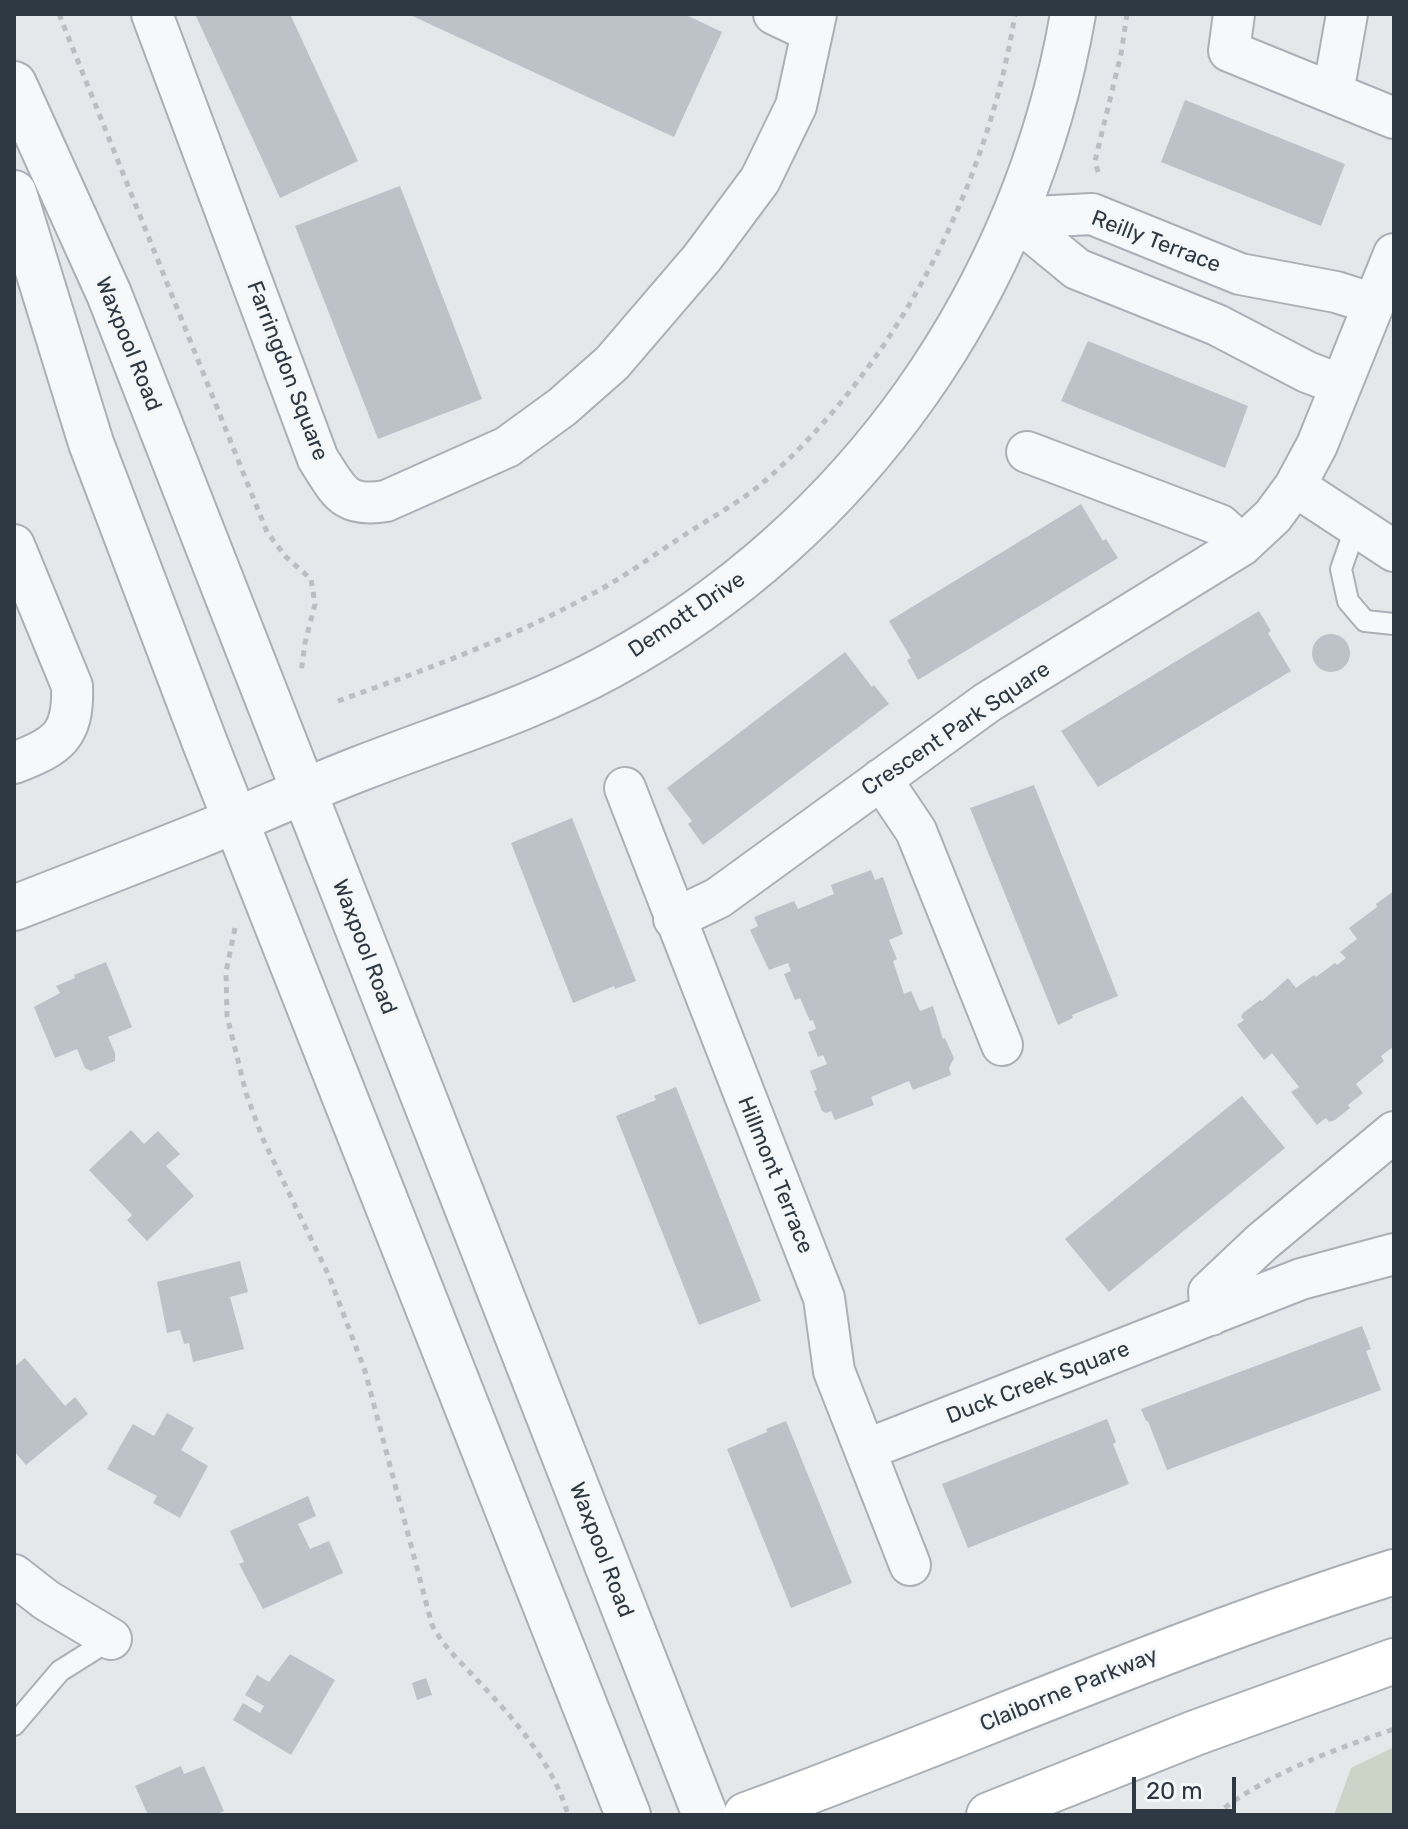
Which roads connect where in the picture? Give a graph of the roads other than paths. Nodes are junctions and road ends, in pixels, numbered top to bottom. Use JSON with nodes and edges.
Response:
{"nodes":[{"id":1,"x":152,"y":14,"type":"edge"},
{"id":2,"x":774,"y":14,"type":"edge"},
{"id":3,"x":1073,"y":14,"type":"edge"},
{"id":4,"x":1234,"y":14,"type":"edge"},
{"id":5,"x":1347,"y":14,"type":"edge"},
{"id":6,"x":814,"y":23,"type":"edge"},
{"id":7,"x":14,"y":84,"type":"edge"},
{"id":8,"x":1333,"y":93,"type":"junction"},
{"id":9,"x":1394,"y":118,"type":"edge"},
{"id":10,"x":14,"y":193,"type":"edge"},
{"id":11,"x":1015,"y":218,"type":"junction"},
{"id":12,"x":1394,"y":254,"type":"edge"},
{"id":13,"x":1240,"y":274,"type":"junction"},
{"id":14,"x":1374,"y":304,"type":"junction"},
{"id":15,"x":1217,"y":325,"type":"junction"},
{"id":16,"x":1341,"y":385,"type":"junction"},
{"id":17,"x":1027,"y":452,"type":"dead end"},
{"id":18,"x":1295,"y":486,"type":"junction"},
{"id":19,"x":1356,"y":526,"type":"junction"},
{"id":20,"x":14,"y":545,"type":"edge"},
{"id":21,"x":1242,"y":545,"type":"junction"},
{"id":22,"x":1394,"y":551,"type":"edge"},
{"id":23,"x":1394,"y":624,"type":"edge"},
{"id":24,"x":14,"y":763,"type":"edge"},
{"id":25,"x":881,"y":779,"type":"junction"},
{"id":26,"x":625,"y":788,"type":"dead end"},
{"id":27,"x":304,"y":792,"type":"junction"},
{"id":28,"x":234,"y":820,"type":"junction"},
{"id":29,"x":14,"y":908,"type":"edge"},
{"id":30,"x":674,"y":919,"type":"junction"},
{"id":31,"x":1002,"y":1045,"type":"dead end"},
{"id":32,"x":1394,"y":1132,"type":"edge"},
{"id":33,"x":1394,"y":1254,"type":"edge"},
{"id":34,"x":1211,"y":1315,"type":"junction"},
{"id":35,"x":865,"y":1450,"type":"junction"},
{"id":36,"x":910,"y":1565,"type":"dead end"},
{"id":37,"x":1394,"y":1572,"type":"edge"},
{"id":38,"x":14,"y":1575,"type":"edge"},
{"id":39,"x":111,"y":1639,"type":"joint"},
{"id":40,"x":1394,"y":1661,"type":"edge"},
{"id":41,"x":14,"y":1725,"type":"edge"},
{"id":42,"x":628,"y":1815,"type":"edge"},
{"id":43,"x":705,"y":1815,"type":"edge"},
{"id":44,"x":746,"y":1815,"type":"edge"},
{"id":45,"x":989,"y":1815,"type":"edge"}],
"edges":[{"from":1,"to":6,"type":"street","name":"Farringdon Square"},
{"from":2,"to":6,"type":"street"},
{"from":3,"to":11,"type":"street","name":"Demott Drive"},
{"from":4,"to":8,"type":"street"},
{"from":5,"to":8,"type":"street"},
{"from":7,"to":27,"type":"street","name":"Waxpool Road"},
{"from":8,"to":9,"type":"street"},
{"from":10,"to":28,"type":"street"},
{"from":11,"to":13,"type":"street","name":"Reilly Terrace"},
{"from":11,"to":15,"type":"street"},
{"from":11,"to":27,"type":"street","name":"Demott Drive"},
{"from":12,"to":14,"type":"street","name":"Crescent Park Square"},
{"from":13,"to":14,"type":"street","name":"Reilly Terrace"},
{"from":13,"to":15,"type":"street","name":"Reilly Terrace"},
{"from":14,"to":16,"type":"street","name":"Crescent Park Square"},
{"from":15,"to":16,"type":"street"},
{"from":16,"to":18,"type":"street","name":"Crescent Park Square"},
{"from":17,"to":21,"type":"street"},
{"from":18,"to":19,"type":"street"},
{"from":18,"to":21,"type":"street","name":"Crescent Park Square"},
{"from":19,"to":22,"type":"street"},
{"from":19,"to":23,"type":"lane"},
{"from":20,"to":24,"type":"street"},
{"from":21,"to":25,"type":"street","name":"Crescent Park Square"},
{"from":25,"to":30,"type":"street","name":"Crescent Park Square"},
{"from":25,"to":31,"type":"street"},
{"from":26,"to":30,"type":"street","name":"Hillmont Terrace"},
{"from":27,"to":28,"type":"street","name":"Demott Drive"},
{"from":27,"to":43,"type":"street","name":"Waxpool Road"},
{"from":28,"to":29,"type":"street","name":"Demott Drive"},
{"from":28,"to":42,"type":"street"},
{"from":30,"to":35,"type":"street","name":"Hillmont Terrace"},
{"from":32,"to":34,"type":"street"},
{"from":33,"to":34,"type":"street","name":"Duck Creek Square"},
{"from":34,"to":35,"type":"street","name":"Duck Creek Square"},
{"from":35,"to":36,"type":"street","name":"Hillmont Terrace"},
{"from":37,"to":44,"type":"main road","name":"Claiborne Parkway"},
{"from":38,"to":39,"type":"street"},
{"from":39,"to":41,"type":"lane"},
{"from":40,"to":45,"type":"main road"}]}
